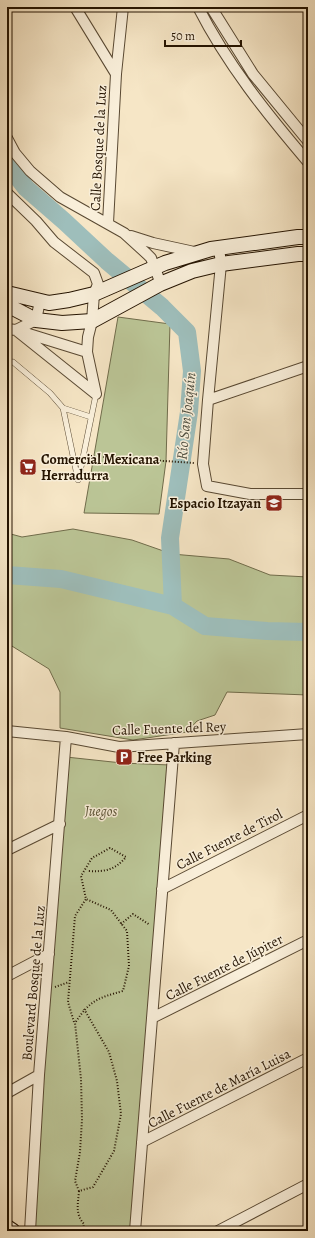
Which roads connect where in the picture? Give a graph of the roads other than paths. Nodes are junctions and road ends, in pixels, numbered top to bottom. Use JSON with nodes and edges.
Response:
{"nodes":[{"id":1,"x":74,"y":7,"type":"edge"},
{"id":2,"x":122,"y":7,"type":"edge"},
{"id":3,"x":198,"y":7,"type":"edge"},
{"id":4,"x":211,"y":7,"type":"edge"},
{"id":5,"x":116,"y":74,"type":"junction"},
{"id":6,"x":7,"y":138,"type":"edge"},
{"id":7,"x":308,"y":141,"type":"edge"},
{"id":8,"x":308,"y":162,"type":"edge"},
{"id":9,"x":7,"y":193,"type":"edge"},
{"id":10,"x":108,"y":223,"type":"junction"},
{"id":11,"x":124,"y":233,"type":"junction"},
{"id":12,"x":308,"y":237,"type":"edge"},
{"id":13,"x":219,"y":248,"type":"junction"},
{"id":14,"x":199,"y":253,"type":"junction"},
{"id":15,"x":308,"y":254,"type":"edge"},
{"id":16,"x":221,"y":264,"type":"junction"},
{"id":17,"x":154,"y":268,"type":"junction"},
{"id":18,"x":161,"y":284,"type":"junction"},
{"id":19,"x":7,"y":293,"type":"edge"},
{"id":20,"x":94,"y":293,"type":"junction"},
{"id":21,"x":40,"y":301,"type":"junction"},
{"id":22,"x":7,"y":305,"type":"edge"},
{"id":23,"x":36,"y":320,"type":"junction"},
{"id":24,"x":92,"y":321,"type":"junction"},
{"id":25,"x":12,"y":329,"type":"edge"},
{"id":26,"x":87,"y":352,"type":"junction"},
{"id":27,"x":13,"y":362,"type":"dead end"},
{"id":28,"x":308,"y":366,"type":"edge"},
{"id":29,"x":96,"y":394,"type":"junction"},
{"id":30,"x":208,"y":400,"type":"junction"},
{"id":31,"x":63,"y":408,"type":"junction"},
{"id":32,"x":91,"y":417,"type":"junction"},
{"id":33,"x":308,"y":488,"type":"edge"},
{"id":34,"x":292,"y":494,"type":"junction"},
{"id":35,"x":308,"y":494,"type":"edge"},
{"id":36,"x":7,"y":731,"type":"edge"},
{"id":37,"x":308,"y":734,"type":"edge"},
{"id":38,"x":66,"y":737,"type":"junction"},
{"id":39,"x":174,"y":743,"type":"junction"},
{"id":40,"x":308,"y":815,"type":"edge"},
{"id":41,"x":60,"y":824,"type":"junction"},
{"id":42,"x":7,"y":850,"type":"edge"},
{"id":43,"x":162,"y":889,"type":"junction"},
{"id":44,"x":308,"y":940,"type":"edge"},
{"id":45,"x":49,"y":954,"type":"junction"},
{"id":46,"x":7,"y":976,"type":"edge"},
{"id":47,"x":152,"y":1018,"type":"junction"},
{"id":48,"x":308,"y":1058,"type":"edge"},
{"id":49,"x":39,"y":1075,"type":"junction"},
{"id":50,"x":7,"y":1092,"type":"edge"},
{"id":51,"x":142,"y":1142,"type":"junction"},
{"id":52,"x":308,"y":1184,"type":"edge"},
{"id":53,"x":7,"y":1227,"type":"edge"},
{"id":54,"x":13,"y":1231,"type":"edge"},
{"id":55,"x":30,"y":1231,"type":"edge"},
{"id":56,"x":135,"y":1231,"type":"edge"},
{"id":57,"x":218,"y":1231,"type":"edge"}],
"edges":[{"from":1,"to":5,"type":"street"},
{"from":2,"to":5,"type":"street","name":"Calle Bosque de la Luz"},
{"from":3,"to":8,"type":"street"},
{"from":4,"to":7,"type":"street"},
{"from":5,"to":10,"type":"street","name":"Calle Bosque de la Luz"},
{"from":6,"to":10,"type":"street"},
{"from":9,"to":20,"type":"street"},
{"from":10,"to":11,"type":"street"},
{"from":11,"to":14,"type":"street"},
{"from":11,"to":17,"type":"street"},
{"from":12,"to":13,"type":"main road"},
{"from":13,"to":14,"type":"main road"},
{"from":13,"to":16,"type":"street"},
{"from":14,"to":17,"type":"main road"},
{"from":15,"to":16,"type":"main road"},
{"from":16,"to":18,"type":"main road"},
{"from":16,"to":30,"type":"street"},
{"from":17,"to":18,"type":"street"},
{"from":17,"to":20,"type":"main road"},
{"from":18,"to":24,"type":"main road"},
{"from":19,"to":21,"type":"main road"},
{"from":20,"to":21,"type":"main road"},
{"from":20,"to":24,"type":"street"},
{"from":21,"to":23,"type":"street"},
{"from":22,"to":23,"type":"main road"},
{"from":23,"to":24,"type":"main road"},
{"from":23,"to":25,"type":"street"},
{"from":24,"to":26,"type":"street"},
{"from":25,"to":26,"type":"street"},
{"from":25,"to":29,"type":"street"},
{"from":26,"to":29,"type":"street"},
{"from":27,"to":31,"type":"lane"},
{"from":28,"to":30,"type":"street"},
{"from":29,"to":32,"type":"lane"},
{"from":30,"to":34,"type":"street"},
{"from":31,"to":32,"type":"lane"},
{"from":31,"to":32,"type":"lane"},
{"from":33,"to":34,"type":"street"},
{"from":34,"to":35,"type":"street"},
{"from":36,"to":38,"type":"street","name":"Calle Fuente del Rey"},
{"from":37,"to":39,"type":"street","name":"Calle Fuente del Rey"},
{"from":38,"to":39,"type":"street","name":"Calle Fuente del Rey"},
{"from":38,"to":41,"type":"street","name":"Boulevard Bosque de la Luz"},
{"from":39,"to":43,"type":"street"},
{"from":40,"to":43,"type":"street","name":"Calle Fuente de Tirol"},
{"from":41,"to":42,"type":"street"},
{"from":41,"to":45,"type":"street","name":"Boulevard Bosque de la Luz"},
{"from":43,"to":47,"type":"street"},
{"from":44,"to":47,"type":"street","name":"Calle Fuente de Júpiter"},
{"from":45,"to":46,"type":"street"},
{"from":45,"to":49,"type":"street","name":"Boulevard Bosque de la Luz"},
{"from":47,"to":51,"type":"street"},
{"from":48,"to":51,"type":"street","name":"Calle Fuente de María Luisa"},
{"from":49,"to":50,"type":"street"},
{"from":49,"to":55,"type":"street","name":"Boulevard Bosque de la Luz"},
{"from":51,"to":56,"type":"street"},
{"from":52,"to":57,"type":"street"},
{"from":53,"to":54,"type":"main road"}]}
